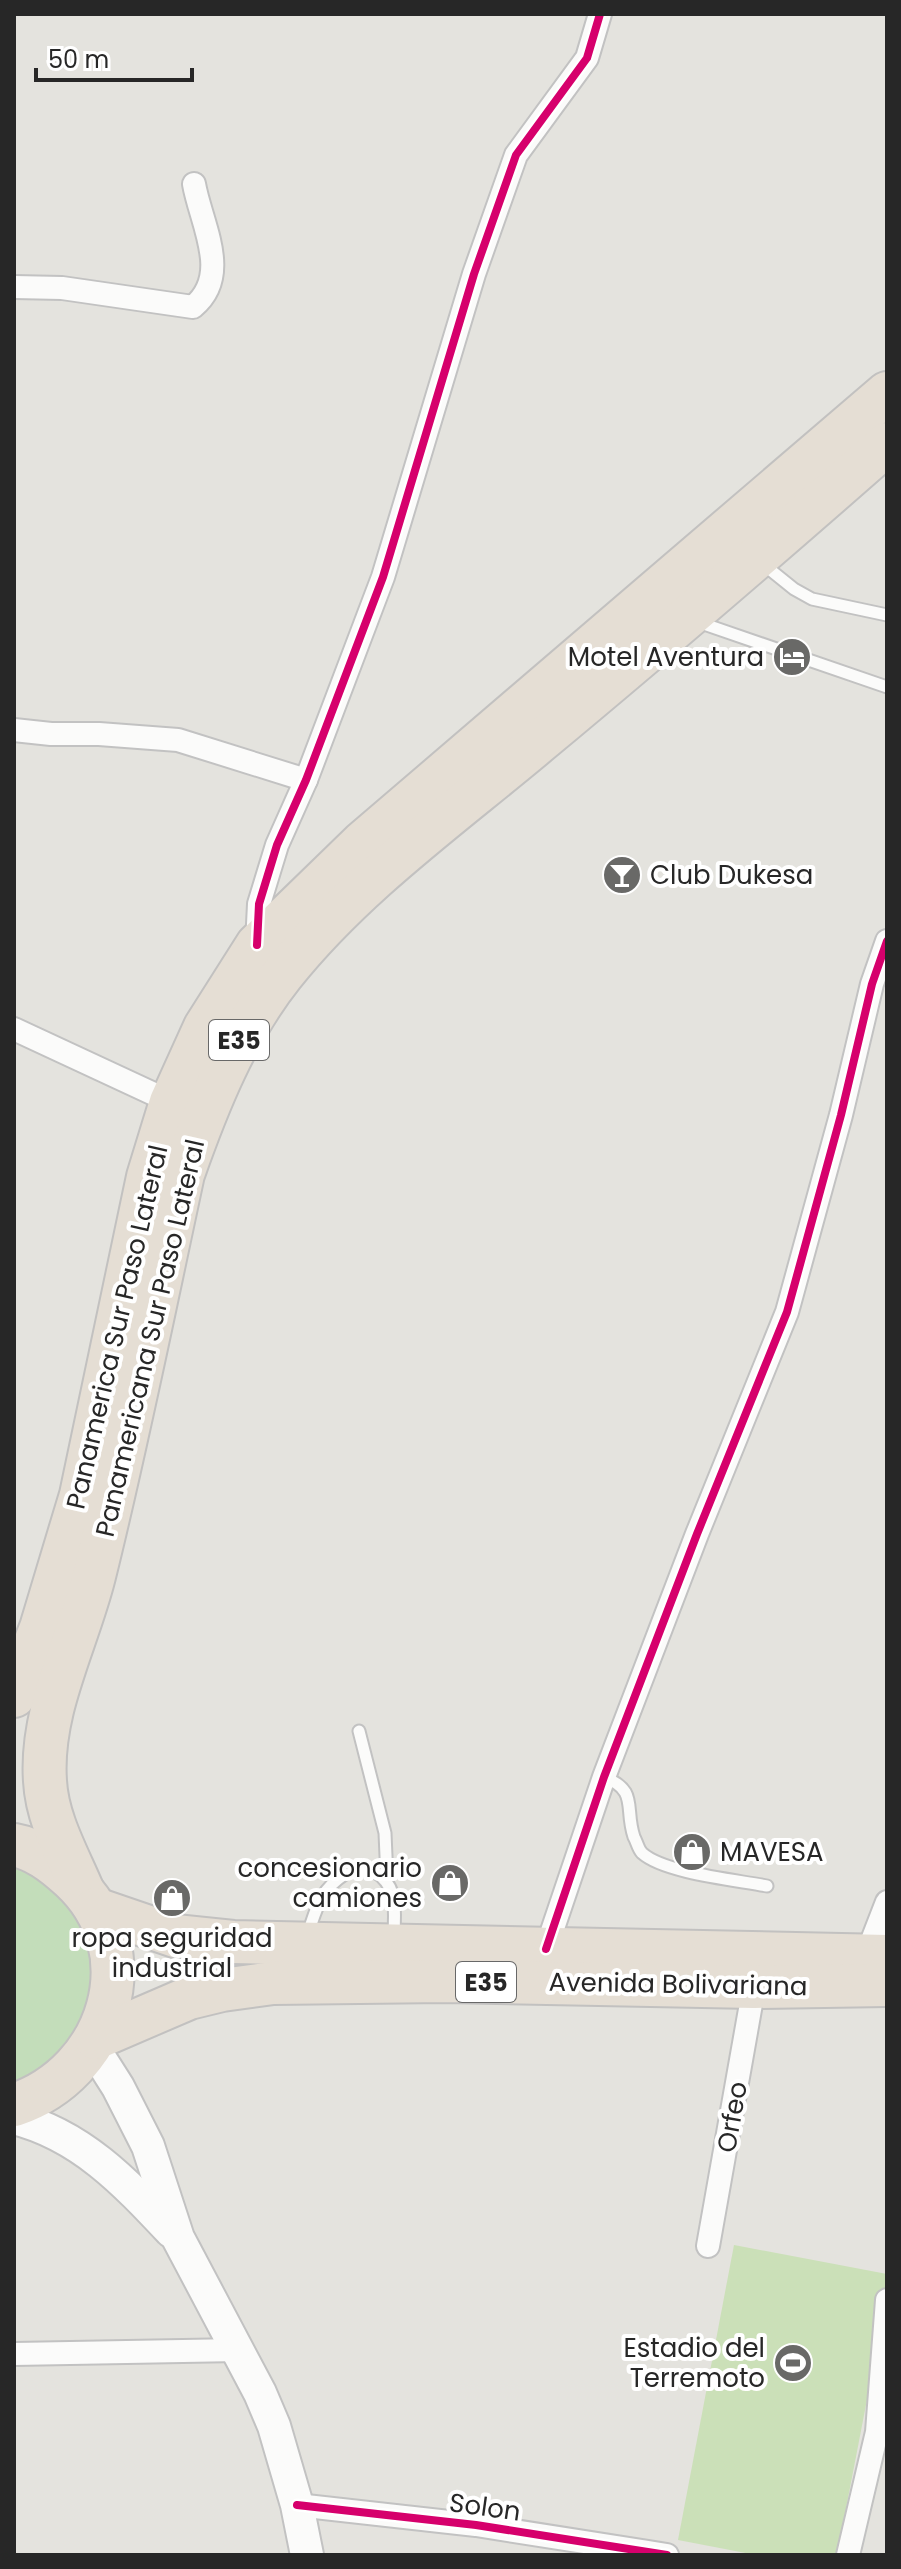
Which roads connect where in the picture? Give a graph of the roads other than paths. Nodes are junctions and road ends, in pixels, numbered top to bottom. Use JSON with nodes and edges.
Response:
{"nodes":[{"id":1,"x":600,"y":14,"type":"edge"},
{"id":2,"x":194,"y":184,"type":"dead end"},
{"id":3,"x":14,"y":287,"type":"edge"},
{"id":4,"x":887,"y":393,"type":"edge"},
{"id":5,"x":887,"y":444,"type":"edge"},
{"id":6,"x":756,"y":559,"type":"junction"},
{"id":7,"x":887,"y":615,"type":"edge"},
{"id":8,"x":688,"y":618,"type":"junction"},
{"id":9,"x":887,"y":687,"type":"edge"},
{"id":10,"x":14,"y":730,"type":"edge"},
{"id":11,"x":306,"y":780,"type":"junction"},
{"id":12,"x":887,"y":941,"type":"edge"},
{"id":13,"x":257,"y":945,"type":"junction"},
{"id":14,"x":14,"y":1029,"type":"edge"},
{"id":15,"x":171,"y":1102,"type":"junction"},
{"id":16,"x":14,"y":1696,"type":"edge"},
{"id":17,"x":359,"y":1731,"type":"dead end"},
{"id":18,"x":604,"y":1777,"type":"junction"},
{"id":19,"x":14,"y":1845,"type":"edge"},
{"id":20,"x":374,"y":1871,"type":"dead end"},
{"id":21,"x":345,"y":1874,"type":"dead end"},
{"id":22,"x":387,"y":1879,"type":"junction"},
{"id":23,"x":767,"y":1886,"type":"dead end"},
{"id":24,"x":89,"y":1899,"type":"junction"},
{"id":25,"x":887,"y":1902,"type":"edge"},
{"id":26,"x":304,"y":1945,"type":"junction"},
{"id":27,"x":394,"y":1947,"type":"junction"},
{"id":28,"x":546,"y":1949,"type":"junction"},
{"id":29,"x":880,"y":1966,"type":"edge"},
{"id":30,"x":754,"y":1987,"type":"junction"},
{"id":31,"x":94,"y":2042,"type":"junction"},
{"id":32,"x":14,"y":2105,"type":"edge"},
{"id":33,"x":14,"y":2118,"type":"edge"},
{"id":34,"x":178,"y":2238,"type":"junction"},
{"id":35,"x":708,"y":2246,"type":"dead end"},
{"id":36,"x":887,"y":2300,"type":"edge"},
{"id":37,"x":239,"y":2350,"type":"junction"},
{"id":38,"x":14,"y":2354,"type":"edge"},
{"id":39,"x":882,"y":2432,"type":"edge"},
{"id":40,"x":297,"y":2505,"type":"junction"},
{"id":41,"x":307,"y":2555,"type":"edge"},
{"id":42,"x":667,"y":2555,"type":"edge"},
{"id":43,"x":848,"y":2555,"type":"edge"}],
"edges":[{"from":1,"to":11,"type":"street"},
{"from":2,"to":3,"type":"street"},
{"from":4,"to":13,"type":"highway","name":"Panamerica Sur Paso Lateral","number":"E35"},
{"from":5,"to":6,"type":"highway","name":"Panamericana Sur Paso Lateral","number":"E35"},
{"from":6,"to":7,"type":"lane"},
{"from":6,"to":8,"type":"highway","name":"Panamericana Sur Paso Lateral","number":"E35"},
{"from":8,"to":9,"type":"lane"},
{"from":8,"to":24,"type":"highway","name":"Panamericana Sur Paso Lateral","number":"E35"},
{"from":10,"to":11,"type":"street"},
{"from":11,"to":13,"type":"street"},
{"from":12,"to":18,"type":"street"},
{"from":13,"to":15,"type":"highway","name":"Panamerica Sur Paso Lateral","number":"E35"},
{"from":14,"to":15,"type":"street"},
{"from":15,"to":16,"type":"highway","name":"Panamerica Sur Paso Lateral","number":"E35"},
{"from":17,"to":22,"type":"lane"},
{"from":18,"to":23,"type":"lane"},
{"from":18,"to":28,"type":"street"},
{"from":19,"to":24,"type":"highway","number":"E35"},
{"from":20,"to":22,"type":"lane"},
{"from":21,"to":26,"type":"lane"},
{"from":22,"to":27,"type":"lane"},
{"from":24,"to":26,"type":"highway","name":"Avenida Bolivariana","number":"E35"},
{"from":24,"to":31,"type":"highway","number":"E35"},
{"from":25,"to":29,"type":"street"},
{"from":26,"to":27,"type":"highway","name":"Avenida Bolivariana","number":"E35"},
{"from":27,"to":28,"type":"highway","name":"Avenida Bolivariana","number":"E35"},
{"from":28,"to":29,"type":"highway","name":"Avenida Bolivariana","number":"E35"},
{"from":29,"to":30,"type":"highway","name":"Avenida Bolivariana","number":"E35"},
{"from":30,"to":31,"type":"highway","name":"Avenida Bolivariana","number":"E35"},
{"from":30,"to":35,"type":"street","name":"Orfeo"},
{"from":31,"to":32,"type":"highway","number":"E35"},
{"from":31,"to":34,"type":"main road"},
{"from":33,"to":34,"type":"main road"},
{"from":34,"to":37,"type":"main road"},
{"from":36,"to":39,"type":"street"},
{"from":37,"to":38,"type":"street"},
{"from":37,"to":40,"type":"main road"},
{"from":39,"to":43,"type":"street"},
{"from":40,"to":41,"type":"main road"},
{"from":40,"to":42,"type":"street","name":"Solon"}]}
